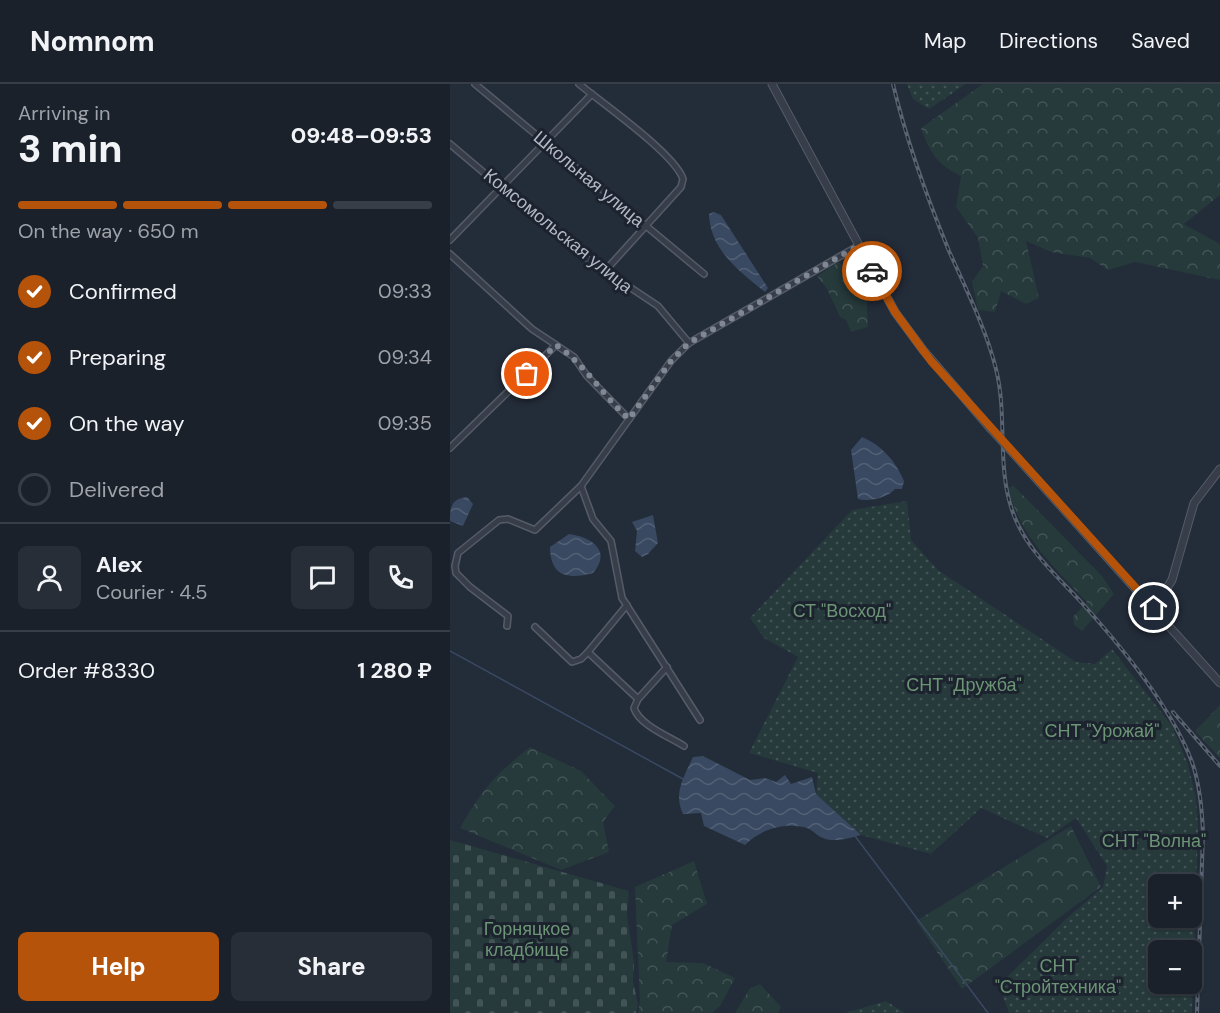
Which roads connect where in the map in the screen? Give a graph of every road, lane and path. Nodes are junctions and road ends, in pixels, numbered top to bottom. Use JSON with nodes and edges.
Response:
{"nodes":[{"id":1,"x":475,"y":84,"type":"edge"},
{"id":2,"x":579,"y":84,"type":"edge"},
{"id":3,"x":772,"y":84,"type":"edge"},
{"id":4,"x":592,"y":94,"type":"junction"},
{"id":5,"x":450,"y":144,"type":"edge"},
{"id":6,"x":546,"y":144,"type":"junction"},
{"id":7,"x":503,"y":188,"type":"junction"},
{"id":8,"x":645,"y":226,"type":"junction"},
{"id":9,"x":450,"y":240,"type":"edge"},
{"id":10,"x":858,"y":246,"type":"junction"},
{"id":11,"x":450,"y":255,"type":"edge"},
{"id":12,"x":604,"y":272,"type":"junction"},
{"id":13,"x":704,"y":274,"type":"dead end"},
{"id":14,"x":689,"y":343,"type":"junction"},
{"id":15,"x":556,"y":345,"type":"junction"},
{"id":16,"x":629,"y":419,"type":"junction"},
{"id":17,"x":450,"y":448,"type":"edge"},
{"id":18,"x":1220,"y":469,"type":"edge"},
{"id":19,"x":580,"y":486,"type":"junction"},
{"id":20,"x":627,"y":605,"type":"junction"},
{"id":21,"x":1154,"y":608,"type":"junction"},
{"id":22,"x":507,"y":626,"type":"dead end"},
{"id":23,"x":535,"y":627,"type":"dead end"},
{"id":24,"x":588,"y":652,"type":"junction"},
{"id":25,"x":667,"y":667,"type":"junction"},
{"id":26,"x":1220,"y":683,"type":"edge"},
{"id":27,"x":638,"y":699,"type":"junction"},
{"id":28,"x":700,"y":720,"type":"dead end"},
{"id":29,"x":684,"y":746,"type":"dead end"}],
"edges":[{"from":1,"to":6,"type":"street","name":"Школьная улица"},
{"from":2,"to":4,"type":"street"},
{"from":3,"to":10,"type":"street"},
{"from":4,"to":6,"type":"street"},
{"from":4,"to":8,"type":"street"},
{"from":5,"to":7,"type":"street","name":"Комсомольская улица"},
{"from":6,"to":7,"type":"street"},
{"from":6,"to":8,"type":"street","name":"Школьная улица"},
{"from":7,"to":9,"type":"street"},
{"from":7,"to":12,"type":"street","name":"Комсомольская улица"},
{"from":8,"to":12,"type":"street"},
{"from":8,"to":13,"type":"street","name":"Школьная улица"},
{"from":10,"to":14,"type":"street"},
{"from":10,"to":21,"type":"street","bridge":true},
{"from":11,"to":15,"type":"street"},
{"from":12,"to":14,"type":"street","name":"Комсомольская улица"},
{"from":14,"to":16,"type":"street"},
{"from":15,"to":16,"type":"street"},
{"from":15,"to":17,"type":"street"},
{"from":16,"to":19,"type":"street"},
{"from":18,"to":21,"type":"street"},
{"from":19,"to":20,"type":"street"},
{"from":19,"to":22,"type":"street"},
{"from":20,"to":24,"type":"street"},
{"from":20,"to":25,"type":"street"},
{"from":21,"to":26,"type":"street"},
{"from":23,"to":24,"type":"street"},
{"from":24,"to":27,"type":"street"},
{"from":25,"to":27,"type":"street"},
{"from":25,"to":28,"type":"street"},
{"from":27,"to":29,"type":"street"}]}
